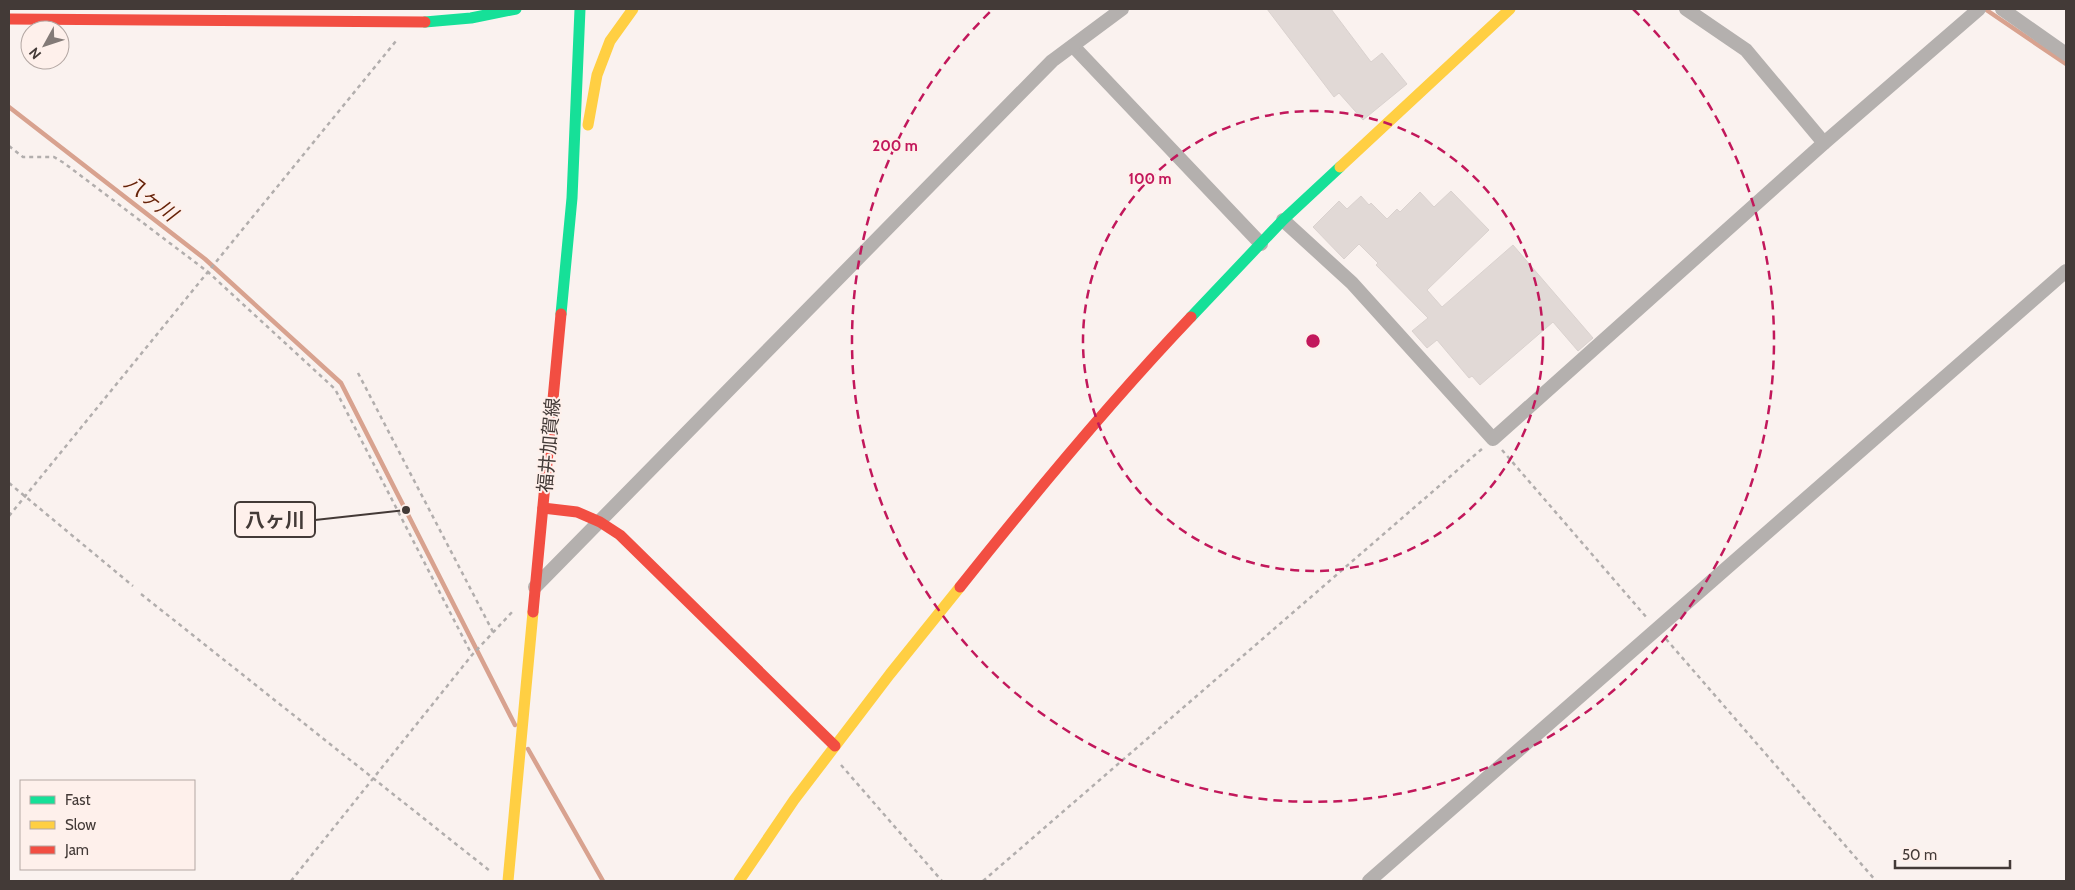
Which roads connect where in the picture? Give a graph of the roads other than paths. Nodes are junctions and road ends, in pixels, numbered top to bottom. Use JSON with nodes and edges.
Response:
{"nodes":[{"id":1,"x":359,"y":9,"type":"edge"},
{"id":2,"x":516,"y":9,"type":"edge"},
{"id":3,"x":580,"y":9,"type":"edge"},
{"id":4,"x":633,"y":9,"type":"edge"},
{"id":5,"x":1122,"y":9,"type":"edge"},
{"id":6,"x":1510,"y":9,"type":"edge"},
{"id":7,"x":1686,"y":9,"type":"edge"},
{"id":8,"x":1978,"y":9,"type":"edge"},
{"id":9,"x":2002,"y":9,"type":"edge"},
{"id":10,"x":9,"y":19,"type":"edge"},
{"id":11,"x":366,"y":23,"type":"junction"},
{"id":12,"x":1073,"y":46,"type":"junction"},
{"id":13,"x":2066,"y":54,"type":"edge"},
{"id":14,"x":1824,"y":143,"type":"junction"},
{"id":15,"x":572,"y":198,"type":"junction"},
{"id":16,"x":1284,"y":220,"type":"junction"},
{"id":17,"x":1261,"y":244,"type":"junction"},
{"id":18,"x":2066,"y":272,"type":"edge"},
{"id":19,"x":543,"y":508,"type":"junction"},
{"id":20,"x":600,"y":522,"type":"junction"},
{"id":21,"x":535,"y":587,"type":"junction"},
{"id":22,"x":833,"y":749,"type":"junction"},
{"id":23,"x":508,"y":881,"type":"edge"},
{"id":24,"x":739,"y":881,"type":"edge"},
{"id":25,"x":1369,"y":881,"type":"edge"}],
"edges":[{"from":1,"to":11,"type":"street"},
{"from":2,"to":11,"type":"main road"},
{"from":3,"to":15,"type":"main road","name":"福井加賀線"},
{"from":4,"to":15,"type":"main road"},
{"from":5,"to":12,"type":"street"},
{"from":6,"to":16,"type":"main road"},
{"from":7,"to":14,"type":"street"},
{"from":8,"to":14,"type":"street"},
{"from":9,"to":13,"type":"street"},
{"from":10,"to":11,"type":"main road"},
{"from":12,"to":17,"type":"street"},
{"from":12,"to":20,"type":"street"},
{"from":14,"to":16,"type":"street"},
{"from":15,"to":19,"type":"main road","name":"福井加賀線"},
{"from":16,"to":17,"type":"main road"},
{"from":17,"to":22,"type":"main road"},
{"from":18,"to":25,"type":"street"},
{"from":19,"to":20,"type":"main road"},
{"from":19,"to":21,"type":"main road","name":"福井加賀線"},
{"from":20,"to":21,"type":"street"},
{"from":20,"to":22,"type":"main road"},
{"from":21,"to":23,"type":"main road","name":"福井加賀線"},
{"from":22,"to":24,"type":"main road"}]}
